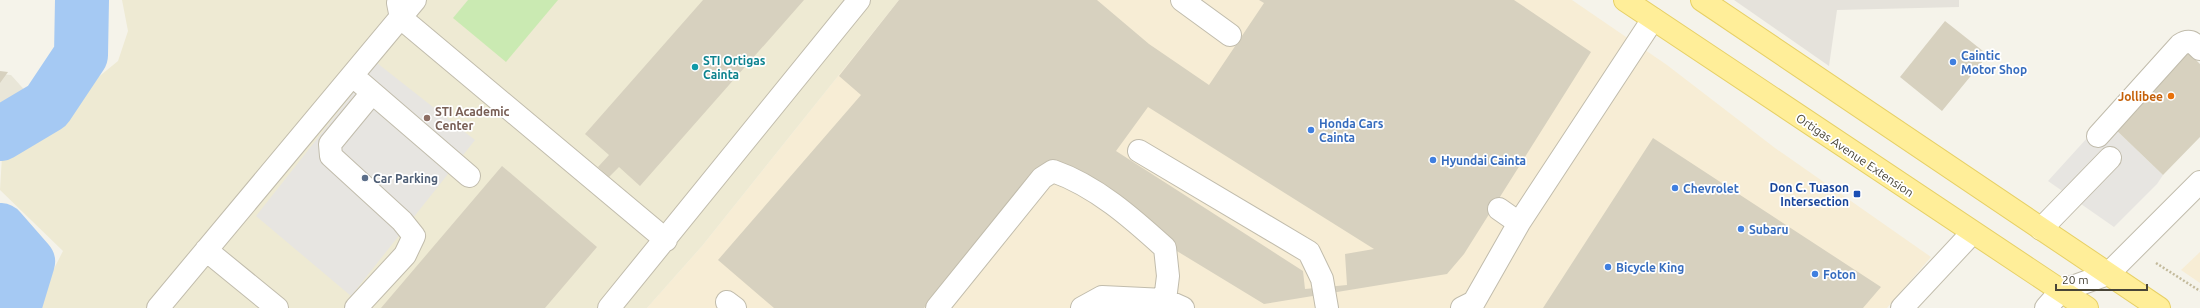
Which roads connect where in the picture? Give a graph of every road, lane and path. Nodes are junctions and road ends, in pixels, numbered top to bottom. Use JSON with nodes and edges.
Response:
{"nodes":[{"id":1,"x":415,"y":0,"type":"edge"},
{"id":2,"x":859,"y":0,"type":"edge"},
{"id":3,"x":1182,"y":0,"type":"edge"},
{"id":4,"x":1625,"y":0,"type":"edge"},
{"id":5,"x":1702,"y":0,"type":"edge"},
{"id":6,"x":399,"y":9,"type":"edge"},
{"id":7,"x":1654,"y":19,"type":"junction"},
{"id":8,"x":1230,"y":35,"type":"dead end"},
{"id":9,"x":2200,"y":49,"type":"edge"},
{"id":10,"x":351,"y":74,"type":"junction"},
{"id":11,"x":372,"y":93,"type":"junction"},
{"id":12,"x":2098,"y":136,"type":"dead end"},
{"id":13,"x":1139,"y":151,"type":"dead end"},
{"id":14,"x":2110,"y":158,"type":"dead end"},
{"id":15,"x":470,"y":176,"type":"dead end"},
{"id":16,"x":2200,"y":182,"type":"edge"},
{"id":17,"x":1499,"y":209,"type":"dead end"},
{"id":18,"x":1519,"y":224,"type":"junction"},
{"id":19,"x":2041,"y":229,"type":"junction"},
{"id":20,"x":1972,"y":233,"type":"junction"},
{"id":21,"x":666,"y":240,"type":"junction"},
{"id":22,"x":2132,"y":248,"type":"junction"},
{"id":23,"x":206,"y":250,"type":"junction"},
{"id":24,"x":2108,"y":274,"type":"junction"},
{"id":25,"x":2061,"y":291,"type":"junction"},
{"id":26,"x":2200,"y":291,"type":"edge"},
{"id":27,"x":1174,"y":304,"type":"edge"},
{"id":28,"x":158,"y":308,"type":"edge"},
{"id":29,"x":277,"y":308,"type":"edge"},
{"id":30,"x":356,"y":308,"type":"edge"},
{"id":31,"x":609,"y":308,"type":"edge"},
{"id":32,"x":937,"y":308,"type":"edge"},
{"id":33,"x":1082,"y":308,"type":"edge"},
{"id":34,"x":1327,"y":308,"type":"edge"},
{"id":35,"x":1462,"y":308,"type":"edge"},
{"id":36,"x":1902,"y":308,"type":"edge"},
{"id":37,"x":2046,"y":308,"type":"edge"},
{"id":38,"x":2087,"y":308,"type":"edge"},
{"id":39,"x":2160,"y":308,"type":"edge"}],
"edges":[{"from":1,"to":6,"type":"street"},
{"from":2,"to":21,"type":"street"},
{"from":3,"to":8,"type":"street"},
{"from":4,"to":7,"type":"main road","name":"Ortigas Avenue Extension"},
{"from":5,"to":19,"type":"main road"},
{"from":6,"to":10,"type":"street"},
{"from":6,"to":21,"type":"street"},
{"from":7,"to":18,"type":"street"},
{"from":7,"to":20,"type":"main road","name":"Ortigas Avenue Extension"},
{"from":9,"to":12,"type":"street"},
{"from":10,"to":11,"type":"street"},
{"from":10,"to":23,"type":"street"},
{"from":11,"to":15,"type":"street"},
{"from":11,"to":30,"type":"street"},
{"from":13,"to":34,"type":"street"},
{"from":14,"to":19,"type":"street"},
{"from":16,"to":22,"type":"street"},
{"from":17,"to":18,"type":"street"},
{"from":18,"to":35,"type":"street"},
{"from":19,"to":24,"type":"main road"},
{"from":20,"to":25,"type":"main road","name":"Ortigas Avenue Extension"},
{"from":20,"to":36,"type":"street"},
{"from":21,"to":31,"type":"street"},
{"from":22,"to":24,"type":"street"},
{"from":22,"to":26,"type":"path"},
{"from":23,"to":28,"type":"street"},
{"from":23,"to":29,"type":"street"},
{"from":24,"to":25,"type":"street"},
{"from":24,"to":39,"type":"main road"},
{"from":25,"to":37,"type":"street"},
{"from":25,"to":38,"type":"main road","name":"Ortigas Avenue Extension"},
{"from":27,"to":32,"type":"street"},
{"from":27,"to":33,"type":"street"}]}
